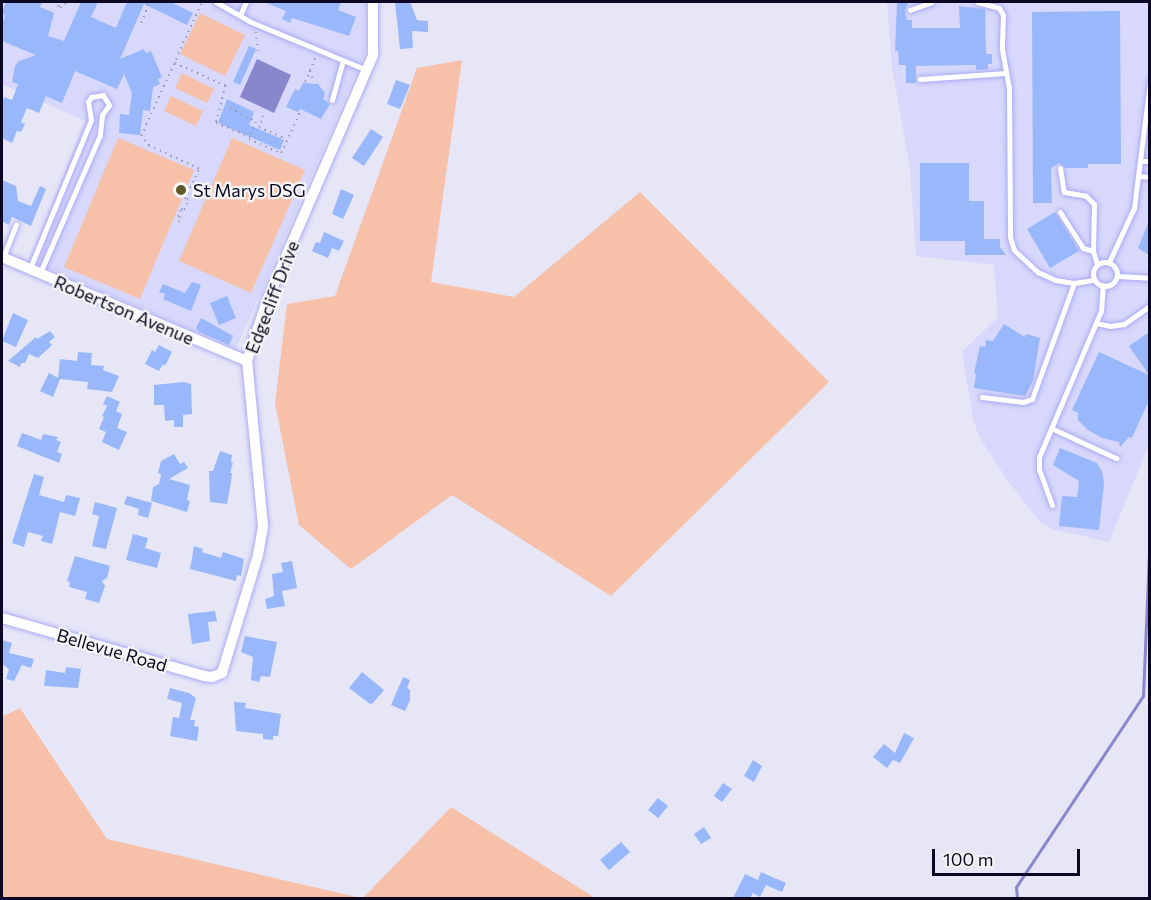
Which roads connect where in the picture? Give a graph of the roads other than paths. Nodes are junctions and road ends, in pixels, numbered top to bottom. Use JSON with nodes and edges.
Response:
{"nodes":[{"id":1,"x":216,"y":2,"type":"edge"},
{"id":2,"x":246,"y":2,"type":"edge"},
{"id":3,"x":374,"y":2,"type":"edge"},
{"id":4,"x":932,"y":2,"type":"edge"},
{"id":5,"x":977,"y":2,"type":"edge"},
{"id":6,"x":910,"y":10,"type":"dead end"},
{"id":7,"x":240,"y":15,"type":"junction"},
{"id":8,"x":343,"y":60,"type":"junction"},
{"id":9,"x":367,"y":70,"type":"junction"},
{"id":10,"x":1006,"y":73,"type":"junction"},
{"id":11,"x":920,"y":79,"type":"dead end"},
{"id":12,"x":1149,"y":81,"type":"edge"},
{"id":13,"x":332,"y":99,"type":"dead end"},
{"id":14,"x":1140,"y":160,"type":"junction"},
{"id":15,"x":1149,"y":161,"type":"edge"},
{"id":16,"x":1060,"y":168,"type":"dead end"},
{"id":17,"x":1138,"y":176,"type":"junction"},
{"id":18,"x":1149,"y":177,"type":"edge"},
{"id":19,"x":1060,"y":212,"type":"dead end"},
{"id":20,"x":16,"y":225,"type":"dead end"},
{"id":21,"x":1093,"y":251,"type":"junction"},
{"id":22,"x":2,"y":257,"type":"edge"},
{"id":23,"x":1109,"y":262,"type":"junction"},
{"id":24,"x":1097,"y":264,"type":"junction"},
{"id":25,"x":35,"y":272,"type":"junction"},
{"id":26,"x":1117,"y":276,"type":"junction"},
{"id":27,"x":1149,"y":278,"type":"edge"},
{"id":28,"x":1094,"y":280,"type":"junction"},
{"id":29,"x":1074,"y":283,"type":"junction"},
{"id":30,"x":1103,"y":285,"type":"junction"},
{"id":31,"x":1149,"y":306,"type":"edge"},
{"id":32,"x":1096,"y":323,"type":"junction"},
{"id":33,"x":247,"y":361,"type":"junction"},
{"id":34,"x":982,"y":397,"type":"dead end"},
{"id":35,"x":1051,"y":428,"type":"junction"},
{"id":36,"x":1116,"y":458,"type":"dead end"},
{"id":37,"x":1052,"y":505,"type":"dead end"},
{"id":38,"x":2,"y":618,"type":"edge"},
{"id":39,"x":222,"y":673,"type":"joint"}],
"edges":[{"from":1,"to":7,"type":"lane"},
{"from":2,"to":7,"type":"lane"},
{"from":3,"to":9,"type":"street","name":"Edgecliff Drive"},
{"from":4,"to":6,"type":"lane"},
{"from":5,"to":10,"type":"lane"},
{"from":7,"to":8,"type":"lane"},
{"from":8,"to":9,"type":"lane"},
{"from":8,"to":13,"type":"lane"},
{"from":9,"to":33,"type":"street","name":"Edgecliff Drive"},
{"from":10,"to":11,"type":"lane"},
{"from":10,"to":29,"type":"lane"},
{"from":12,"to":14,"type":"lane"},
{"from":14,"to":15,"type":"lane"},
{"from":14,"to":17,"type":"lane"},
{"from":16,"to":21,"type":"lane"},
{"from":17,"to":18,"type":"lane"},
{"from":17,"to":23,"type":"lane"},
{"from":19,"to":21,"type":"lane"},
{"from":20,"to":22,"type":"lane"},
{"from":21,"to":24,"type":"lane"},
{"from":22,"to":25,"type":"street","name":"Robertson Avenue"},
{"from":23,"to":24,"type":"lane"},
{"from":23,"to":26,"type":"lane"},
{"from":24,"to":28,"type":"lane"},
{"from":25,"to":25,"type":"lane"},
{"from":25,"to":33,"type":"street","name":"Robertson Avenue"},
{"from":26,"to":27,"type":"lane"},
{"from":26,"to":30,"type":"lane"},
{"from":28,"to":29,"type":"lane"},
{"from":28,"to":30,"type":"lane"},
{"from":29,"to":34,"type":"lane"},
{"from":30,"to":32,"type":"lane"},
{"from":31,"to":32,"type":"lane"},
{"from":32,"to":35,"type":"lane"},
{"from":33,"to":39,"type":"street","name":"Edgecliff Drive"},
{"from":35,"to":36,"type":"lane"},
{"from":35,"to":37,"type":"lane"},
{"from":38,"to":39,"type":"street","name":"Bellevue Road"}]}
